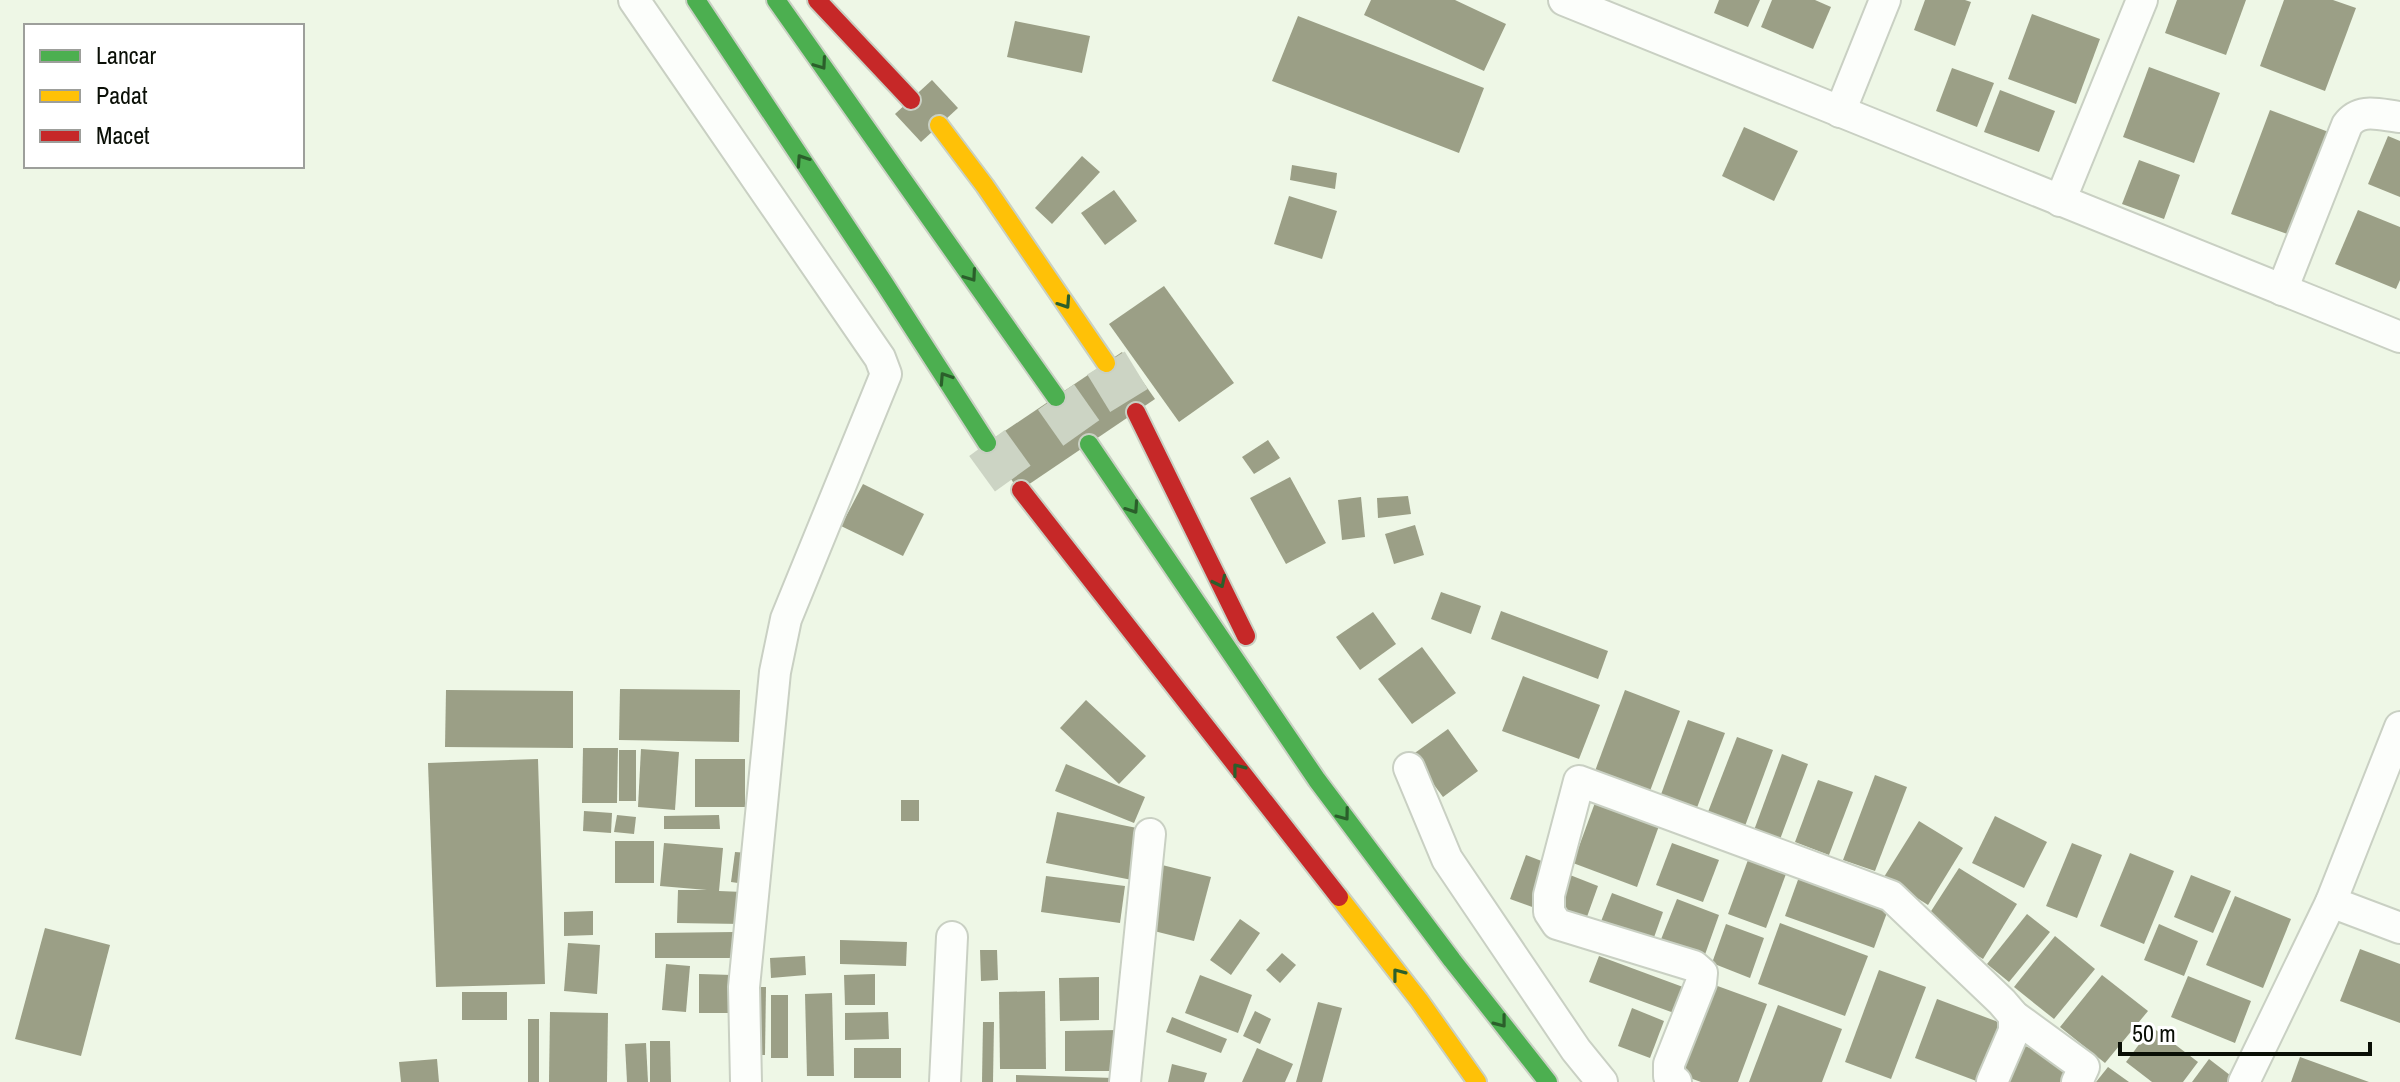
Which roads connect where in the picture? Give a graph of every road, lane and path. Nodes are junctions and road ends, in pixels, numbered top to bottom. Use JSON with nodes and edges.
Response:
{"nodes":[{"id":1,"x":634,"y":0,"type":"edge"},
{"id":2,"x":696,"y":0,"type":"edge"},
{"id":3,"x":776,"y":0,"type":"edge"},
{"id":4,"x":817,"y":0,"type":"edge"},
{"id":5,"x":1564,"y":0,"type":"edge"},
{"id":6,"x":1885,"y":0,"type":"edge"},
{"id":7,"x":2142,"y":0,"type":"edge"},
{"id":8,"x":911,"y":100,"type":"dead end"},
{"id":9,"x":1840,"y":112,"type":"junction"},
{"id":10,"x":2400,"y":117,"type":"edge"},
{"id":11,"x":939,"y":125,"type":"dead end"},
{"id":12,"x":2060,"y":201,"type":"junction"},
{"id":13,"x":2282,"y":290,"type":"junction"},
{"id":14,"x":2400,"y":337,"type":"edge"},
{"id":15,"x":1106,"y":363,"type":"tunnel mouth"},
{"id":16,"x":1056,"y":397,"type":"tunnel mouth"},
{"id":17,"x":1136,"y":412,"type":"tunnel mouth"},
{"id":18,"x":987,"y":443,"type":"tunnel mouth"},
{"id":19,"x":1089,"y":444,"type":"tunnel mouth"},
{"id":20,"x":1021,"y":490,"type":"tunnel mouth"},
{"id":21,"x":2400,"y":727,"type":"edge"},
{"id":22,"x":1409,"y":768,"type":"dead end"},
{"id":23,"x":1317,"y":780,"type":"junction"},
{"id":24,"x":1150,"y":834,"type":"dead end"},
{"id":25,"x":2331,"y":902,"type":"junction"},
{"id":26,"x":2400,"y":928,"type":"edge"},
{"id":27,"x":952,"y":937,"type":"dead end"},
{"id":28,"x":1419,"y":1000,"type":"junction"},
{"id":29,"x":2014,"y":1016,"type":"junction"},
{"id":30,"x":1431,"y":1051,"type":"dead end"},
{"id":31,"x":746,"y":1082,"type":"edge"},
{"id":32,"x":945,"y":1082,"type":"edge"},
{"id":33,"x":1125,"y":1082,"type":"edge"},
{"id":34,"x":1477,"y":1082,"type":"edge"},
{"id":35,"x":1548,"y":1082,"type":"edge"},
{"id":36,"x":1602,"y":1082,"type":"edge"},
{"id":37,"x":1676,"y":1082,"type":"edge"},
{"id":38,"x":1992,"y":1082,"type":"edge"},
{"id":39,"x":2077,"y":1082,"type":"edge"},
{"id":40,"x":2244,"y":1082,"type":"edge"}],
"edges":[{"from":1,"to":31,"type":"street"},
{"from":18,"to":2,"type":"highway","one_way":true},
{"from":3,"to":16,"type":"highway","one_way":true},
{"from":4,"to":8,"type":"highway"},
{"from":5,"to":9,"type":"street"},
{"from":6,"to":9,"type":"street"},
{"from":7,"to":12,"type":"street"},
{"from":9,"to":12,"type":"street"},
{"from":10,"to":13,"type":"street"},
{"from":11,"to":15,"type":"highway","one_way":true},
{"from":12,"to":13,"type":"street"},
{"from":13,"to":14,"type":"street"},
{"from":17,"to":23,"type":"highway","one_way":true},
{"from":19,"to":23,"type":"highway","one_way":true},
{"from":28,"to":20,"type":"highway","one_way":true},
{"from":21,"to":25,"type":"street"},
{"from":22,"to":36,"type":"street"},
{"from":23,"to":35,"type":"highway","one_way":true},
{"from":24,"to":33,"type":"street"},
{"from":25,"to":26,"type":"street"},
{"from":25,"to":40,"type":"street"},
{"from":27,"to":32,"type":"street"},
{"from":28,"to":30,"type":"highway"},
{"from":28,"to":34,"type":"highway"},
{"from":29,"to":37,"type":"street"},
{"from":29,"to":38,"type":"street"},
{"from":29,"to":39,"type":"street"}]}
